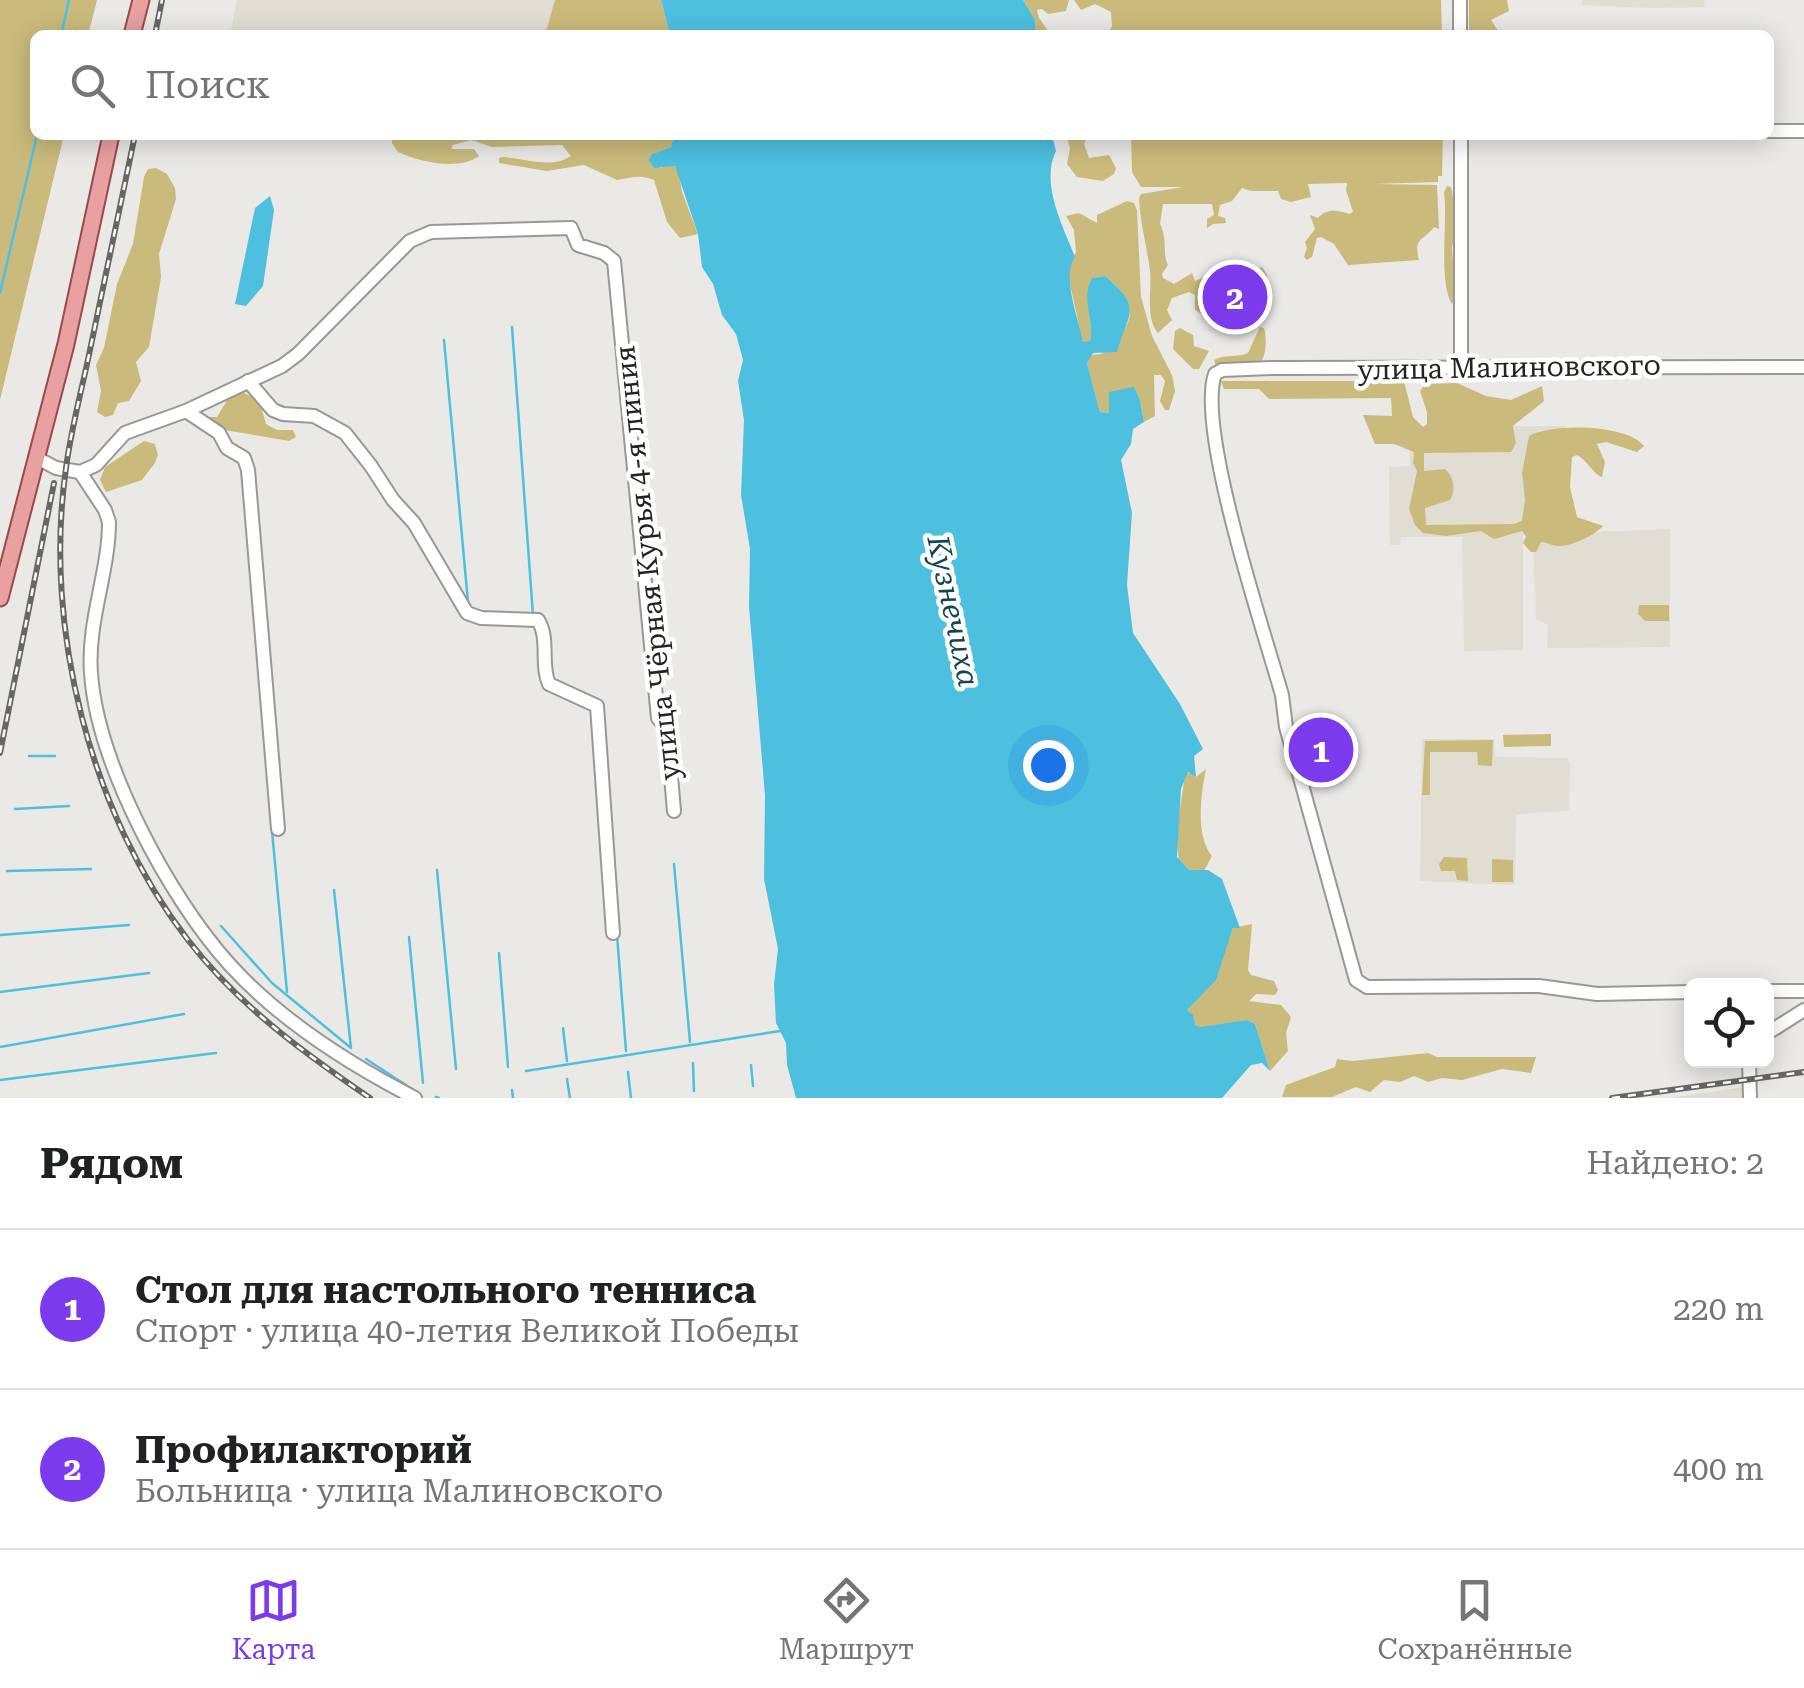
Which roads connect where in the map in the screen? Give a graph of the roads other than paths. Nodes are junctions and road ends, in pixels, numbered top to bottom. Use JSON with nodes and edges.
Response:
{"nodes":[{"id":1,"x":140,"y":0,"type":"edge"},
{"id":2,"x":1460,"y":0,"type":"edge"},
{"id":3,"x":133,"y":30,"type":"edge"},
{"id":4,"x":1460,"y":30,"type":"edge"},
{"id":5,"x":1774,"y":130,"type":"edge"},
{"id":6,"x":1804,"y":131,"type":"edge"},
{"id":7,"x":111,"y":140,"type":"edge"},
{"id":8,"x":1461,"y":140,"type":"edge"},
{"id":9,"x":1804,"y":366,"type":"edge"},
{"id":10,"x":1461,"y":367,"type":"junction"},
{"id":11,"x":248,"y":381,"type":"junction"},
{"id":12,"x":186,"y":411,"type":"junction"},
{"id":13,"x":37,"y":458,"type":"junction"},
{"id":14,"x":80,"y":472,"type":"junction"},
{"id":15,"x":0,"y":598,"type":"edge"},
{"id":16,"x":674,"y":811,"type":"dead end"},
{"id":17,"x":278,"y":829,"type":"dead end"},
{"id":18,"x":613,"y":933,"type":"dead end"},
{"id":19,"x":1804,"y":990,"type":"edge"},
{"id":20,"x":1774,"y":991,"type":"edge"},
{"id":21,"x":1684,"y":992,"type":"edge"},
{"id":22,"x":1804,"y":1010,"type":"edge"},
{"id":23,"x":1774,"y":1029,"type":"edge"},
{"id":24,"x":1749,"y":1068,"type":"edge"},
{"id":25,"x":414,"y":1098,"type":"edge"},
{"id":26,"x":1750,"y":1098,"type":"edge"}],
"edges":[{"from":1,"to":3,"type":"main road"},
{"from":2,"to":4,"type":"street"},
{"from":5,"to":6,"type":"street"},
{"from":7,"to":13,"type":"main road"},
{"from":8,"to":10,"type":"street"},
{"from":9,"to":10,"type":"street","name":"улица Малиновского"},
{"from":10,"to":21,"type":"street","name":"улица Малиновского"},
{"from":11,"to":12,"type":"street"},
{"from":11,"to":16,"type":"street","name":"улица Чёрная Курья 4-я линия"},
{"from":11,"to":18,"type":"street"},
{"from":12,"to":14,"type":"street"},
{"from":12,"to":17,"type":"street"},
{"from":13,"to":14,"type":"street"},
{"from":13,"to":15,"type":"main road"},
{"from":14,"to":25,"type":"street"},
{"from":19,"to":20,"type":"street"},
{"from":22,"to":23,"type":"street"},
{"from":24,"to":26,"type":"street"}]}
